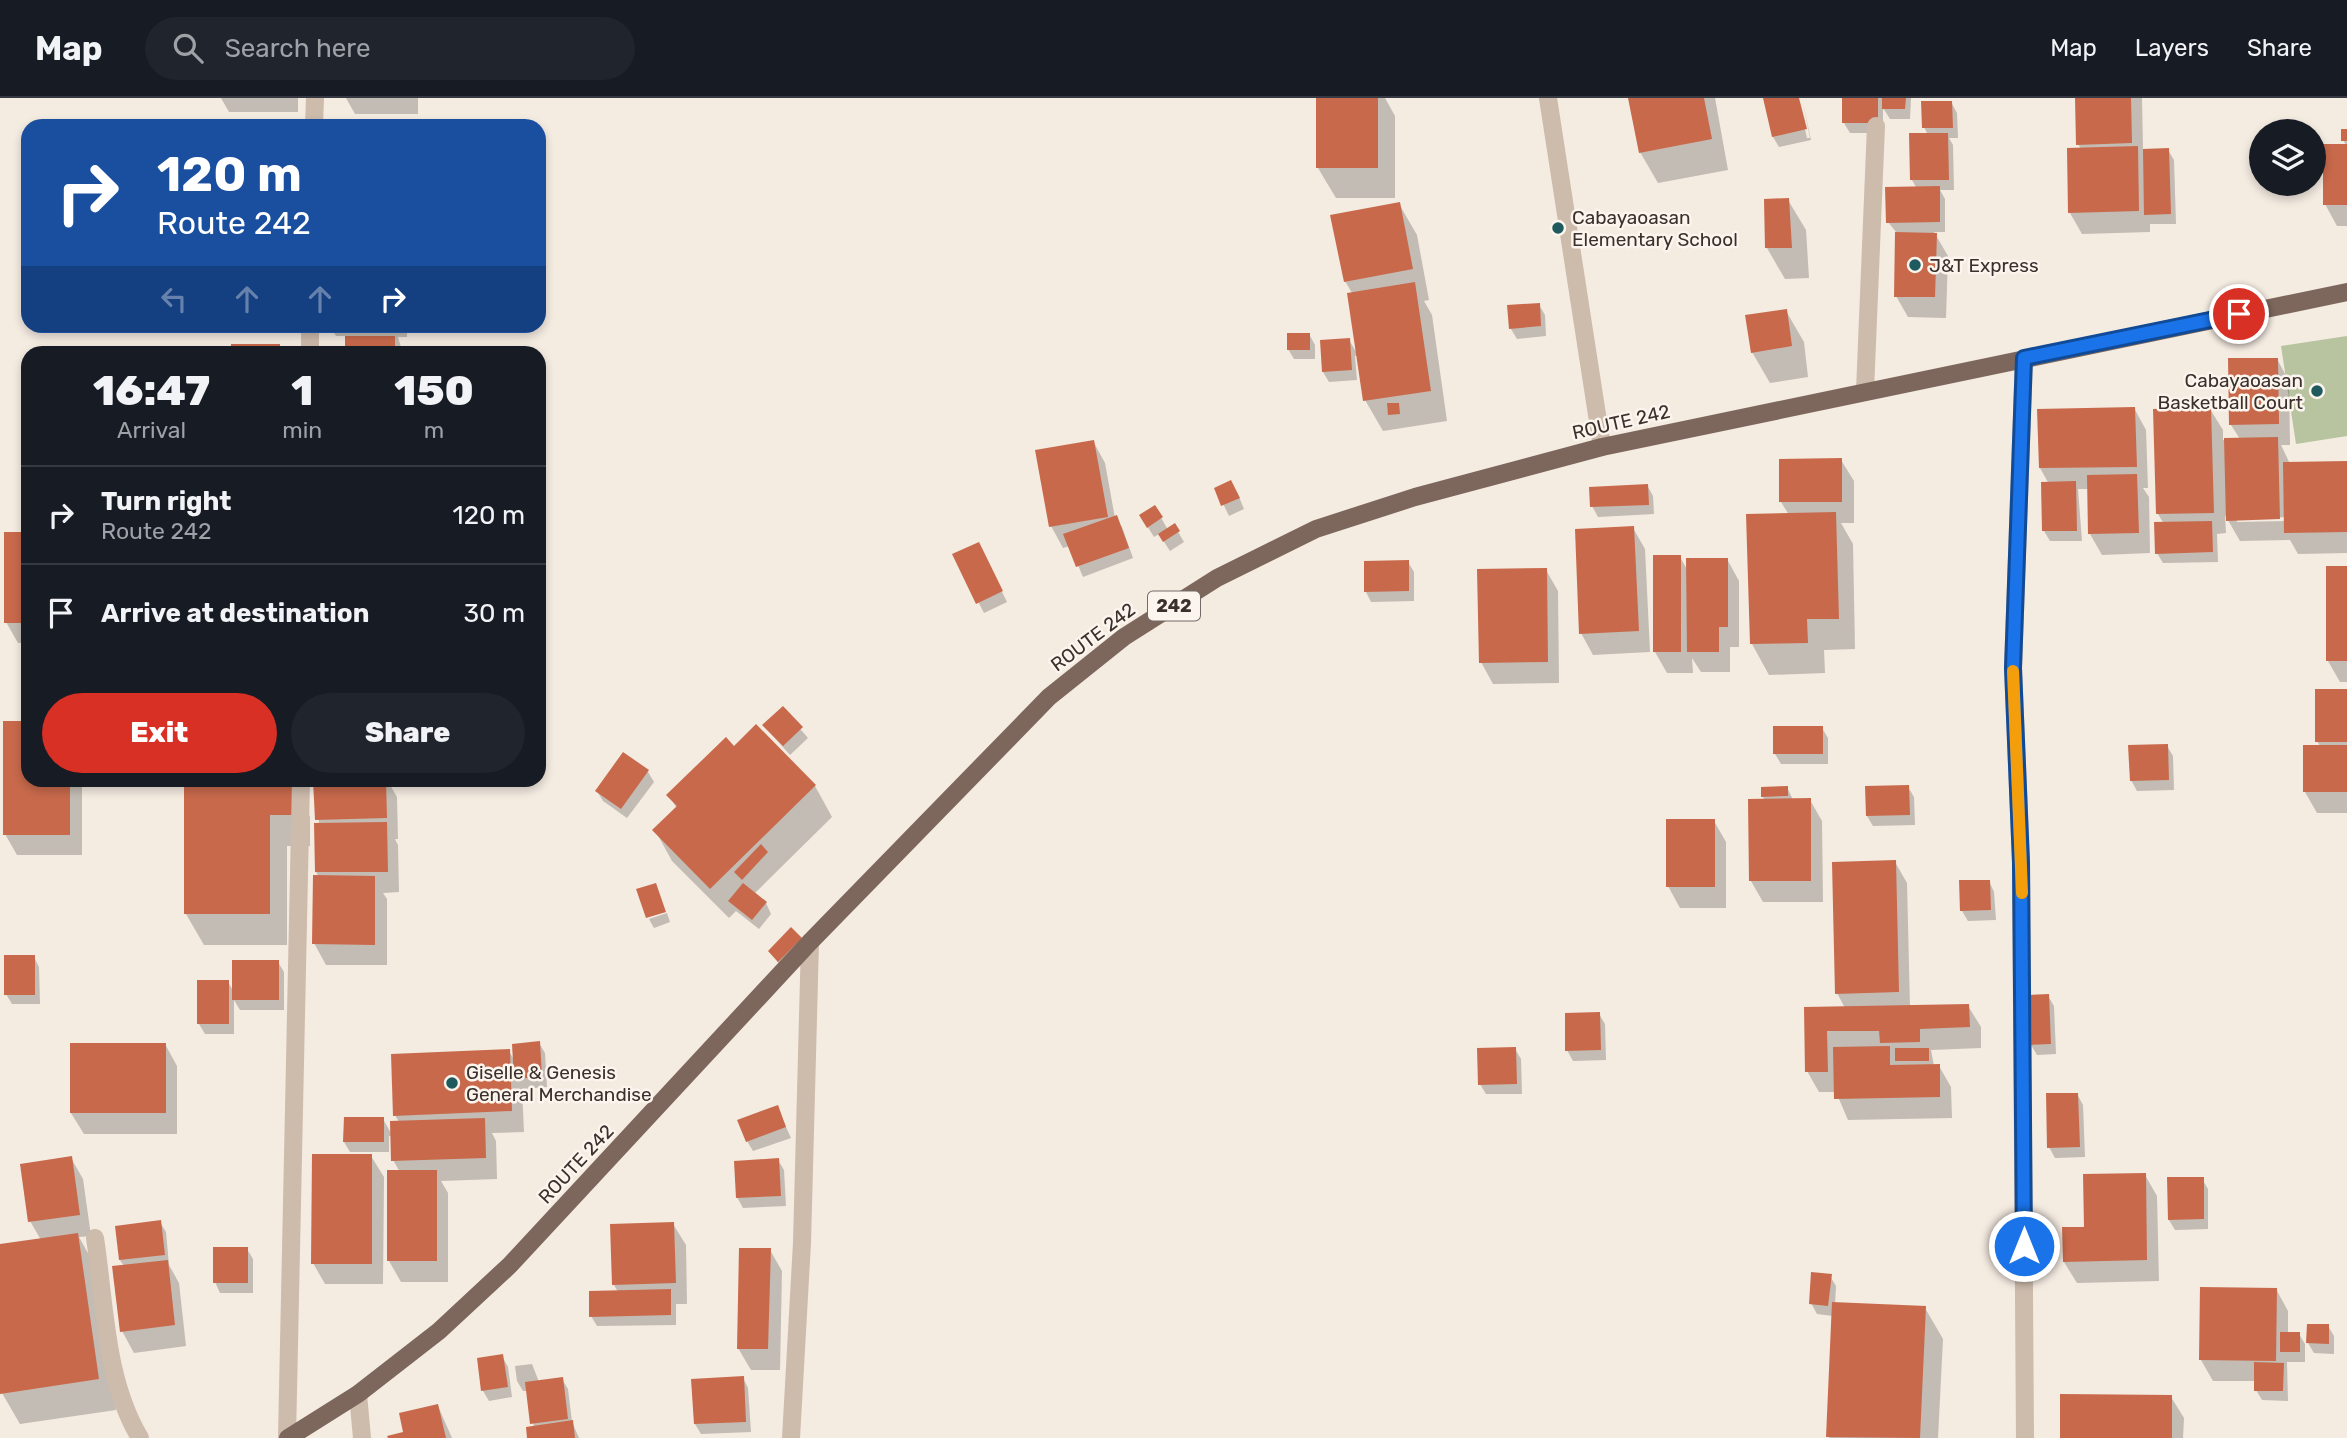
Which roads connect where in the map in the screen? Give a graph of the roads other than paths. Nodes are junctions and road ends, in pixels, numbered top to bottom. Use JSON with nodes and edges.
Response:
{"nodes":[{"id":1,"x":315,"y":98,"type":"edge"},
{"id":2,"x":1548,"y":98,"type":"edge"},
{"id":3,"x":314,"y":119,"type":"edge"},
{"id":4,"x":1876,"y":126,"type":"dead end"},
{"id":5,"x":2347,"y":292,"type":"edge"},
{"id":6,"x":2024,"y":358,"type":"junction"},
{"id":7,"x":1865,"y":391,"type":"junction"},
{"id":8,"x":1602,"y":447,"type":"junction"},
{"id":9,"x":301,"y":787,"type":"edge"},
{"id":10,"x":810,"y":942,"type":"junction"},
{"id":11,"x":95,"y":1238,"type":"dead end"},
{"id":12,"x":358,"y":1394,"type":"junction"},
{"id":13,"x":140,"y":1438,"type":"edge"},
{"id":14,"x":287,"y":1438,"type":"edge"},
{"id":15,"x":362,"y":1438,"type":"edge"},
{"id":16,"x":791,"y":1438,"type":"edge"},
{"id":17,"x":2025,"y":1438,"type":"edge"}],
"edges":[{"from":1,"to":3,"type":"street"},
{"from":2,"to":8,"type":"street"},
{"from":4,"to":7,"type":"street"},
{"from":5,"to":6,"type":"main road","name":"ROUTE 242","number":"242"},
{"from":6,"to":7,"type":"main road","name":"ROUTE 242","number":"242"},
{"from":6,"to":17,"type":"street"},
{"from":7,"to":8,"type":"main road","name":"ROUTE 242","number":"242"},
{"from":8,"to":10,"type":"main road","name":"ROUTE 242","number":"242"},
{"from":9,"to":14,"type":"street"},
{"from":10,"to":12,"type":"main road","name":"ROUTE 242","number":"242"},
{"from":10,"to":16,"type":"street"},
{"from":11,"to":13,"type":"street"},
{"from":12,"to":14,"type":"main road","name":"ROUTE 242","number":"242"},
{"from":12,"to":15,"type":"street"}]}
